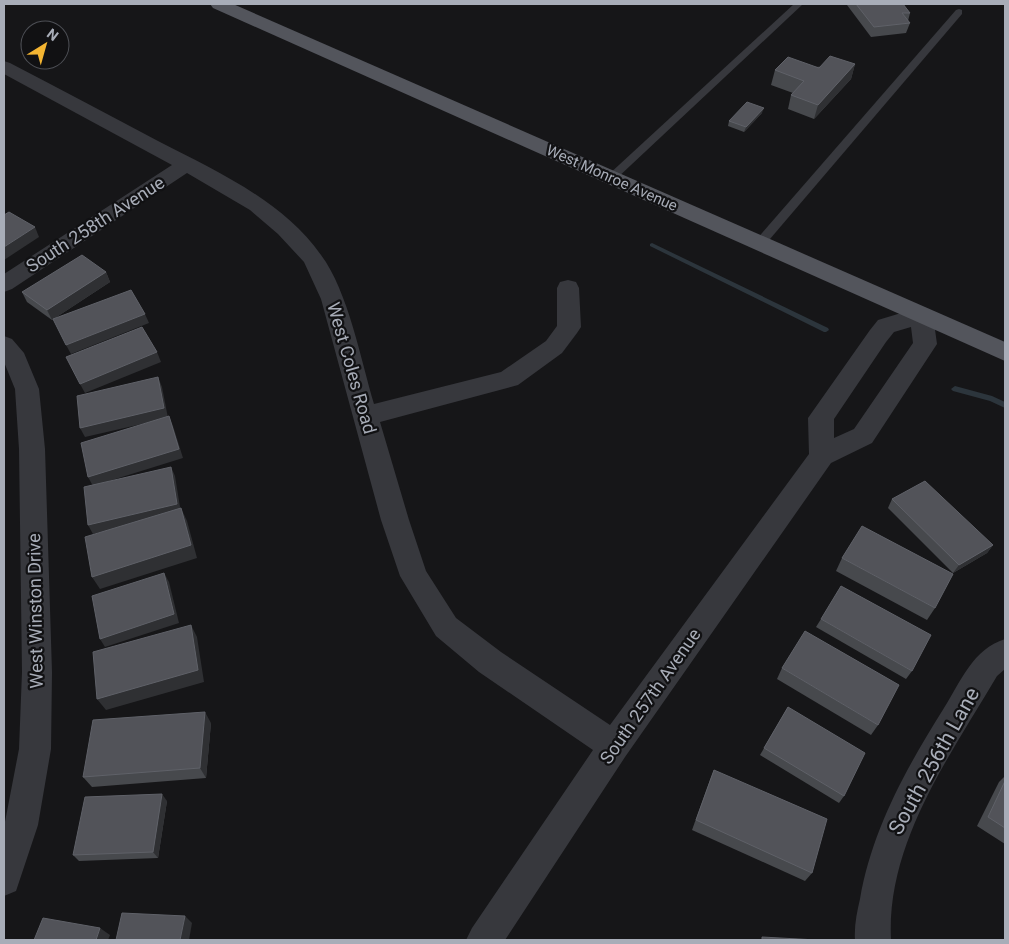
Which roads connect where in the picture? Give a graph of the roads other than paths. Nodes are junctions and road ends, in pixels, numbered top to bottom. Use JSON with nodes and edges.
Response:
{"nodes":[{"id":1,"x":218,"y":4,"type":"edge"},
{"id":2,"x":799,"y":4,"type":"edge"},
{"id":3,"x":959,"y":12,"type":"dead end"},
{"id":4,"x":4,"y":67,"type":"edge"},
{"id":5,"x":187,"y":164,"type":"junction"},
{"id":6,"x":611,"y":178,"type":"junction"},
{"id":7,"x":760,"y":243,"type":"junction"},
{"id":8,"x":4,"y":284,"type":"edge"},
{"id":9,"x":568,"y":288,"type":"dead end"},
{"id":10,"x":921,"y":315,"type":"junction"},
{"id":11,"x":4,"y":345,"type":"edge"},
{"id":12,"x":1005,"y":352,"type":"edge"},
{"id":13,"x":366,"y":416,"type":"junction"},
{"id":14,"x":822,"y":456,"type":"junction"},
{"id":15,"x":1005,"y":652,"type":"edge"},
{"id":16,"x":614,"y":746,"type":"junction"},
{"id":17,"x":4,"y":879,"type":"edge"},
{"id":18,"x":484,"y":940,"type":"edge"},
{"id":19,"x":873,"y":940,"type":"edge"}],
"edges":[{"from":1,"to":6,"type":"main road","name":"West Monroe Avenue"},
{"from":2,"to":6,"type":"lane"},
{"from":3,"to":7,"type":"lane"},
{"from":4,"to":5,"type":"street","name":"West Coles Road"},
{"from":5,"to":8,"type":"street","name":"South 258th Avenue"},
{"from":5,"to":13,"type":"street","name":"West Coles Road"},
{"from":6,"to":7,"type":"main road","name":"West Monroe Avenue"},
{"from":7,"to":10,"type":"main road","name":"West Monroe Avenue"},
{"from":9,"to":13,"type":"street"},
{"from":10,"to":12,"type":"main road","name":"West Monroe Avenue"},
{"from":10,"to":14,"type":"street","name":"South 257th Avenue"},
{"from":10,"to":14,"type":"street"},
{"from":11,"to":17,"type":"street","name":"West Winston Drive"},
{"from":13,"to":16,"type":"street","name":"West Coles Road"},
{"from":14,"to":16,"type":"street","name":"South 257th Avenue"},
{"from":15,"to":19,"type":"street","name":"South 256th Lane"},
{"from":16,"to":18,"type":"street","name":"South 257th Avenue"}]}
